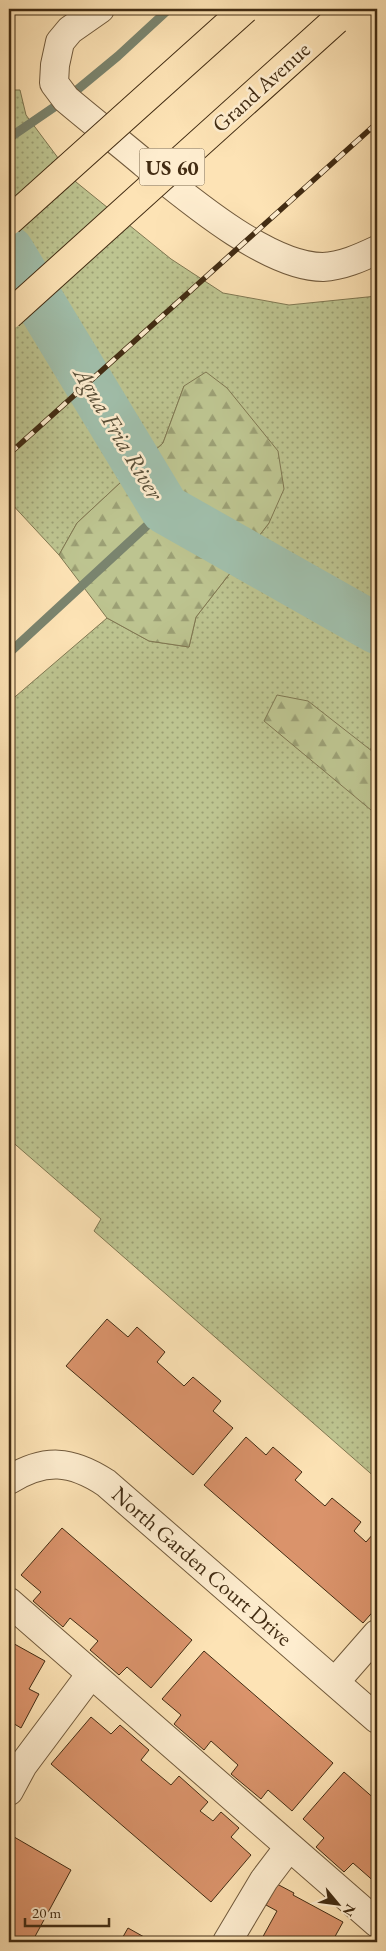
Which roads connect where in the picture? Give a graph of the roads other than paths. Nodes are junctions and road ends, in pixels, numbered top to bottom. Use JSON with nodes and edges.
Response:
{"nodes":[{"id":1,"x":100,"y":9,"type":"edge"},
{"id":2,"x":245,"y":9,"type":"edge"},
{"id":3,"x":336,"y":20,"type":"dead end"},
{"id":4,"x":9,"y":221,"type":"edge"},
{"id":5,"x":377,"y":250,"type":"edge"},
{"id":6,"x":9,"y":315,"type":"edge"},
{"id":7,"x":9,"y":1480,"type":"edge"},
{"id":8,"x":9,"y":1602,"type":"edge"},
{"id":9,"x":377,"y":1634,"type":"edge"},
{"id":10,"x":91,"y":1674,"type":"junction"},
{"id":11,"x":334,"y":1682,"type":"junction"},
{"id":12,"x":377,"y":1719,"type":"edge"},
{"id":13,"x":9,"y":1791,"type":"edge"},
{"id":14,"x":289,"y":1847,"type":"junction"},
{"id":15,"x":377,"y":1923,"type":"edge"},
{"id":16,"x":227,"y":1942,"type":"edge"}],
"edges":[{"from":1,"to":5,"type":"street"},
{"from":2,"to":4,"type":"highway","number":"US 60","bridge":true},
{"from":3,"to":6,"type":"highway","name":"Grand Avenue","number":"US 60","bridge":true},
{"from":7,"to":11,"type":"street","name":"North Garden Court Drive"},
{"from":8,"to":10,"type":"street"},
{"from":9,"to":11,"type":"street"},
{"from":10,"to":13,"type":"street"},
{"from":10,"to":14,"type":"street"},
{"from":11,"to":12,"type":"street","name":"North Garden Court Drive"},
{"from":14,"to":15,"type":"street"},
{"from":14,"to":16,"type":"street"}]}
